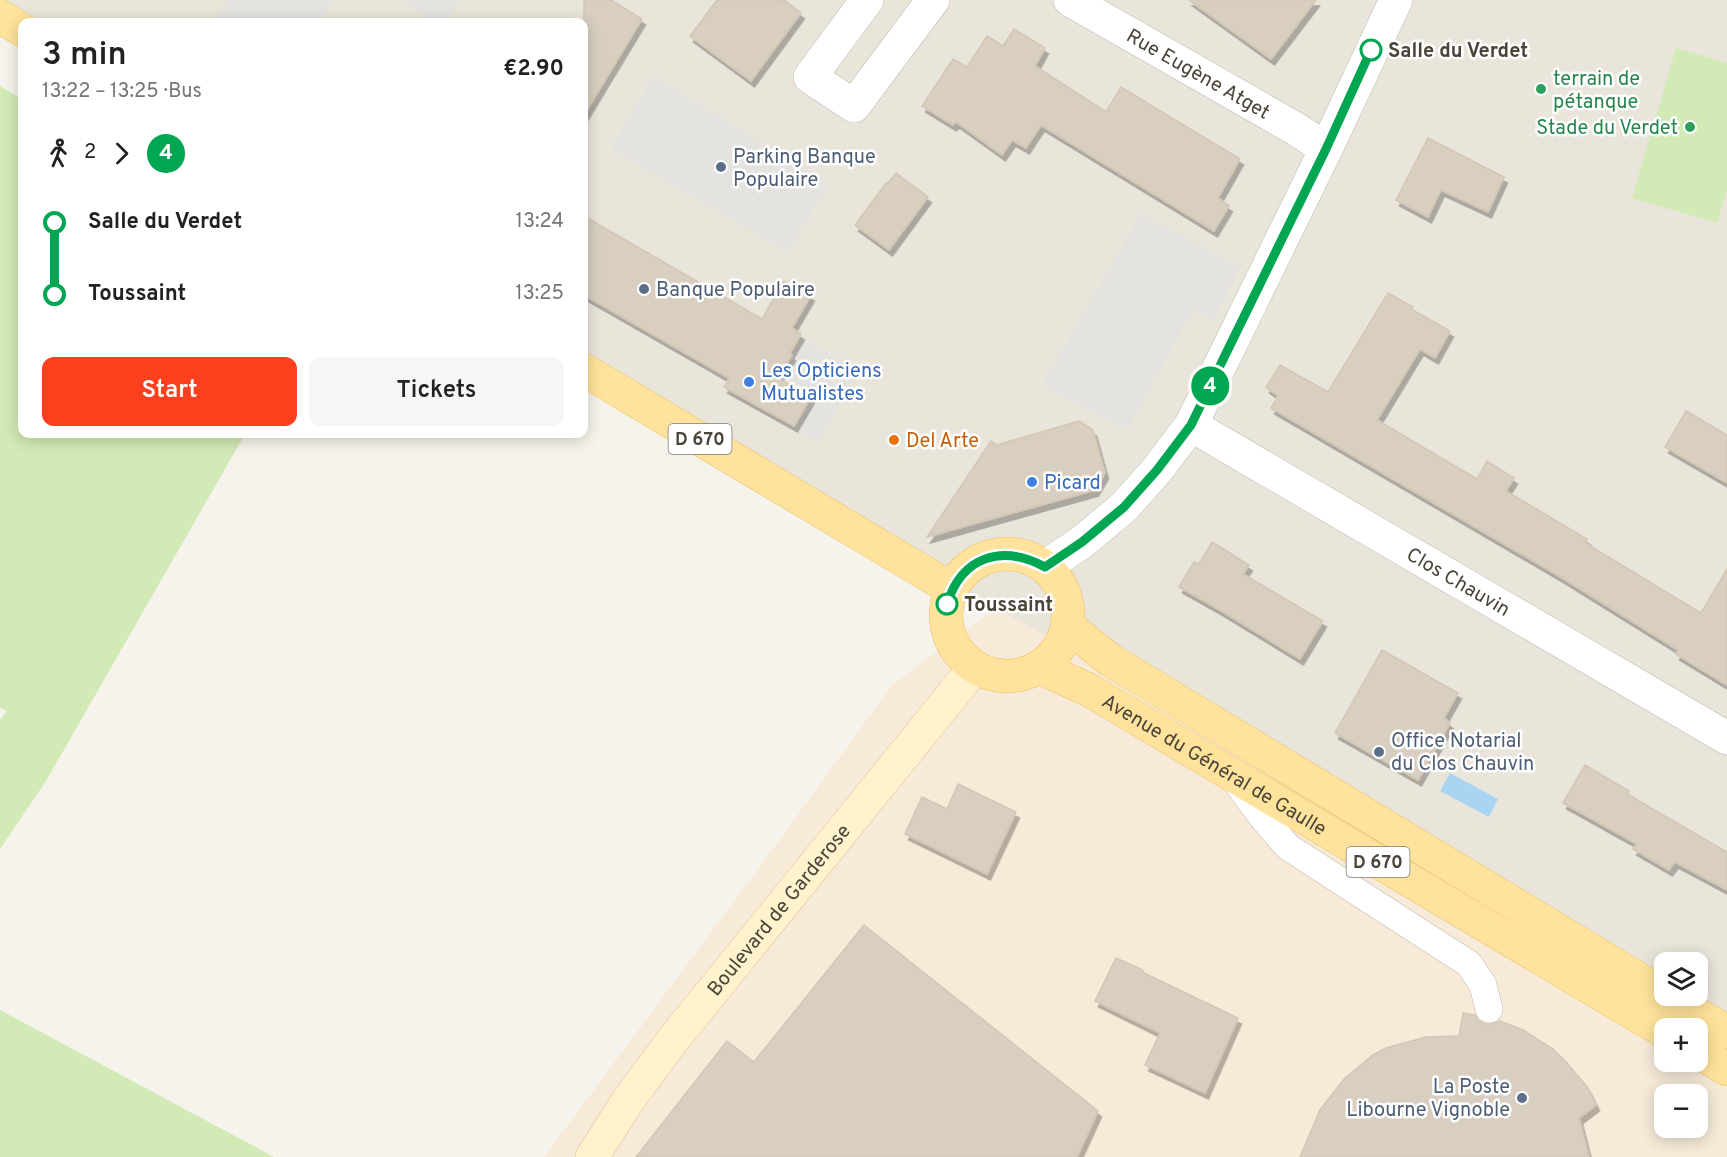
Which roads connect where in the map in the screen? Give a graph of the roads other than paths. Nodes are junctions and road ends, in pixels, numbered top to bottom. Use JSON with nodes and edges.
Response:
{"nodes":[{"id":1,"x":867,"y":0,"type":"edge"},
{"id":2,"x":933,"y":0,"type":"edge"},
{"id":3,"x":1070,"y":0,"type":"edge"},
{"id":4,"x":1396,"y":0,"type":"edge"},
{"id":5,"x":0,"y":16,"type":"edge"},
{"id":6,"x":18,"y":27,"type":"edge"},
{"id":7,"x":1326,"y":149,"type":"junction"},
{"id":8,"x":588,"y":372,"type":"edge"},
{"id":9,"x":1191,"y":425,"type":"junction"},
{"id":10,"x":1045,"y":567,"type":"junction"},
{"id":11,"x":952,"y":589,"type":"junction"},
{"id":12,"x":1068,"y":626,"type":"junction"},
{"id":13,"x":975,"y":667,"type":"junction"},
{"id":14,"x":1040,"y":667,"type":"junction"},
{"id":15,"x":1727,"y":737,"type":"edge"},
{"id":16,"x":1233,"y":776,"type":"junction"},
{"id":17,"x":1654,"y":988,"type":"edge"},
{"id":18,"x":1684,"y":1006,"type":"edge"},
{"id":19,"x":1489,"y":1009,"type":"dead end"},
{"id":20,"x":1654,"y":1025,"type":"edge"},
{"id":21,"x":1727,"y":1032,"type":"edge"},
{"id":22,"x":1708,"y":1058,"type":"edge"},
{"id":23,"x":1727,"y":1069,"type":"edge"},
{"id":24,"x":592,"y":1157,"type":"edge"}],
"edges":[{"from":1,"to":2,"type":"street"},
{"from":3,"to":7,"type":"street","name":"Rue Eugène Atget"},
{"from":4,"to":7,"type":"street"},
{"from":5,"to":6,"type":"main road"},
{"from":7,"to":9,"type":"street"},
{"from":8,"to":11,"type":"main road","number":"D 670"},
{"from":9,"to":10,"type":"street"},
{"from":9,"to":15,"type":"street","name":"Clos Chauvin"},
{"from":10,"to":11,"type":"main road"},
{"from":10,"to":12,"type":"main road"},
{"from":11,"to":13,"type":"main road"},
{"from":12,"to":14,"type":"main road"},
{"from":12,"to":17,"type":"main road","name":"Avenue du Général de Gaulle","number":"D 670"},
{"from":13,"to":14,"type":"main road"},
{"from":13,"to":24,"type":"main road","name":"Boulevard de Garderose"},
{"from":14,"to":16,"type":"main road","name":"Avenue du Général de Gaulle","number":"D 670"},
{"from":16,"to":19,"type":"street"},
{"from":16,"to":20,"type":"main road","name":"Avenue du Général de Gaulle","number":"D 670"},
{"from":18,"to":21,"type":"main road","name":"Avenue du Général de Gaulle","number":"D 670"},
{"from":22,"to":23,"type":"main road"}]}
